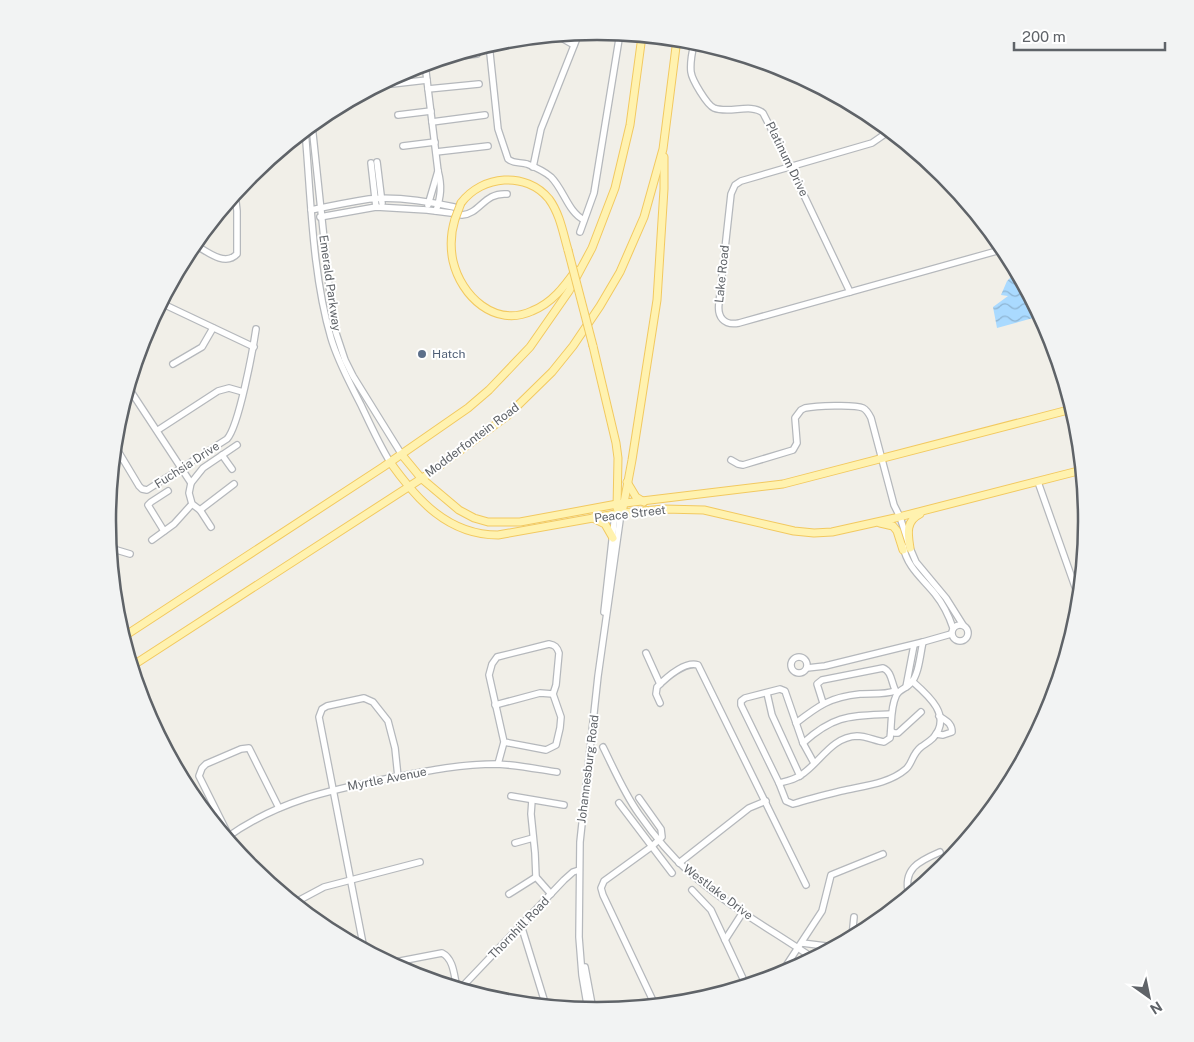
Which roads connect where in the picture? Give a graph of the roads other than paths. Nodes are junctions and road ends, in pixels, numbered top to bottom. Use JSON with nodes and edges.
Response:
{"nodes":[{"id":1,"x":565,"y":41,"type":"edge"},
{"id":2,"x":576,"y":41,"type":"edge"},
{"id":3,"x":619,"y":41,"type":"edge"},
{"id":4,"x":641,"y":42,"type":"edge"},
{"id":5,"x":574,"y":45,"type":"junction"},
{"id":6,"x":676,"y":47,"type":"edge"},
{"id":7,"x":694,"y":50,"type":"edge"},
{"id":8,"x":490,"y":52,"type":"edge"},
{"id":9,"x":426,"y":72,"type":"edge"},
{"id":10,"x":427,"y":80,"type":"junction"},
{"id":11,"x":399,"y":83,"type":"edge"},
{"id":12,"x":479,"y":84,"type":"dead end"},
{"id":13,"x":428,"y":90,"type":"junction"},
{"id":14,"x":431,"y":111,"type":"junction"},
{"id":15,"x":398,"y":115,"type":"dead end"},
{"id":16,"x":485,"y":115,"type":"dead end"},
{"id":17,"x":432,"y":122,"type":"junction"},
{"id":18,"x":313,"y":133,"type":"edge"},
{"id":19,"x":884,"y":135,"type":"edge"},
{"id":20,"x":306,"y":138,"type":"edge"},
{"id":21,"x":435,"y":142,"type":"junction"},
{"id":22,"x":403,"y":146,"type":"dead end"},
{"id":23,"x":488,"y":146,"type":"dead end"},
{"id":24,"x":663,"y":149,"type":"junction"},
{"id":25,"x":436,"y":152,"type":"junction"},
{"id":26,"x":374,"y":163,"type":"dead end"},
{"id":27,"x":790,"y":166,"type":"junction"},
{"id":28,"x":533,"y":167,"type":"junction"},
{"id":29,"x":438,"y":171,"type":"junction"},
{"id":30,"x":507,"y":194,"type":"dead end"},
{"id":31,"x":378,"y":199,"type":"junction"},
{"id":32,"x":236,"y":202,"type":"edge"},
{"id":33,"x":429,"y":202,"type":"junction"},
{"id":34,"x":439,"y":204,"type":"junction"},
{"id":35,"x":379,"y":207,"type":"junction"},
{"id":36,"x":320,"y":208,"type":"junction"},
{"id":37,"x":311,"y":210,"type":"junction"},
{"id":38,"x":427,"y":210,"type":"junction"},
{"id":39,"x":436,"y":211,"type":"junction"},
{"id":40,"x":458,"y":211,"type":"junction"},
{"id":41,"x":321,"y":216,"type":"junction"},
{"id":42,"x":312,"y":218,"type":"junction"},
{"id":43,"x":584,"y":220,"type":"junction"},
{"id":44,"x":580,"y":232,"type":"dead end"},
{"id":45,"x":201,"y":248,"type":"edge"},
{"id":46,"x":592,"y":248,"type":"junction"},
{"id":47,"x":995,"y":250,"type":"edge"},
{"id":48,"x":850,"y":292,"type":"junction"},
{"id":49,"x":167,"y":306,"type":"edge"},
{"id":50,"x":213,"y":328,"type":"junction"},
{"id":51,"x":256,"y":329,"type":"dead end"},
{"id":52,"x":254,"y":347,"type":"junction"},
{"id":53,"x":173,"y":364,"type":"dead end"},
{"id":54,"x":243,"y":392,"type":"junction"},
{"id":55,"x":133,"y":395,"type":"edge"},
{"id":56,"x":1065,"y":411,"type":"edge"},
{"id":57,"x":158,"y":430,"type":"junction"},
{"id":58,"x":237,"y":445,"type":"dead end"},
{"id":59,"x":120,"y":455,"type":"edge"},
{"id":60,"x":222,"y":455,"type":"junction"},
{"id":61,"x":402,"y":455,"type":"junction"},
{"id":62,"x":881,"y":458,"type":"junction"},
{"id":63,"x":731,"y":460,"type":"dead end"},
{"id":64,"x":390,"y":462,"type":"junction"},
{"id":65,"x":182,"y":468,"type":"junction"},
{"id":66,"x":232,"y":469,"type":"dead end"},
{"id":67,"x":1075,"y":472,"type":"edge"},
{"id":68,"x":421,"y":478,"type":"junction"},
{"id":69,"x":627,"y":482,"type":"junction"},
{"id":70,"x":1038,"y":482,"type":"junction"},
{"id":71,"x":192,"y":483,"type":"junction"},
{"id":72,"x":234,"y":484,"type":"dead end"},
{"id":73,"x":408,"y":487,"type":"junction"},
{"id":74,"x":168,"y":490,"type":"dead end"},
{"id":75,"x":644,"y":502,"type":"junction"},
{"id":76,"x":192,"y":504,"type":"junction"},
{"id":77,"x":620,"y":504,"type":"junction"},
{"id":78,"x":934,"y":508,"type":"junction"},
{"id":79,"x":200,"y":510,"type":"junction"},
{"id":80,"x":618,"y":514,"type":"junction"},
{"id":81,"x":897,"y":517,"type":"junction"},
{"id":82,"x":593,"y":518,"type":"junction"},
{"id":83,"x":870,"y":524,"type":"junction"},
{"id":84,"x":211,"y":527,"type":"dead end"},
{"id":85,"x":164,"y":531,"type":"junction"},
{"id":86,"x":612,"y":538,"type":"junction"},
{"id":87,"x":152,"y":540,"type":"dead end"},
{"id":88,"x":906,"y":549,"type":"junction"},
{"id":89,"x":117,"y":550,"type":"edge"},
{"id":90,"x":130,"y":554,"type":"dead end"},
{"id":91,"x":1074,"y":584,"type":"edge"},
{"id":92,"x":963,"y":625,"type":"junction"},
{"id":93,"x":605,"y":629,"type":"junction"},
{"id":94,"x":952,"y":631,"type":"junction"},
{"id":95,"x":129,"y":633,"type":"edge"},
{"id":96,"x":923,"y":642,"type":"junction"},
{"id":97,"x":914,"y":644,"type":"junction"},
{"id":98,"x":646,"y":653,"type":"dead end"},
{"id":99,"x":138,"y":662,"type":"edge"},
{"id":100,"x":807,"y":668,"type":"dead end"},
{"id":101,"x":912,"y":681,"type":"junction"},
{"id":102,"x":660,"y":684,"type":"junction"},
{"id":103,"x":906,"y":688,"type":"junction"},
{"id":104,"x":896,"y":692,"type":"junction"},
{"id":105,"x":766,"y":693,"type":"junction"},
{"id":106,"x":554,"y":694,"type":"junction"},
{"id":107,"x":660,"y":703,"type":"dead end"},
{"id":108,"x":823,"y":703,"type":"junction"},
{"id":109,"x":495,"y":704,"type":"junction"},
{"id":110,"x":921,"y":712,"type":"dead end"},
{"id":111,"x":891,"y":714,"type":"junction"},
{"id":112,"x":939,"y":716,"type":"junction"},
{"id":113,"x":796,"y":723,"type":"junction"},
{"id":114,"x":891,"y":731,"type":"junction"},
{"id":115,"x":936,"y":734,"type":"junction"},
{"id":116,"x":504,"y":742,"type":"junction"},
{"id":117,"x":803,"y":743,"type":"junction"},
{"id":118,"x":603,"y":746,"type":"dead end"},
{"id":119,"x":498,"y":764,"type":"junction"},
{"id":120,"x":814,"y":764,"type":"junction"},
{"id":121,"x":558,"y":772,"type":"dead end"},
{"id":122,"x":800,"y":776,"type":"junction"},
{"id":123,"x":398,"y":777,"type":"junction"},
{"id":124,"x":779,"y":783,"type":"junction"},
{"id":125,"x":333,"y":790,"type":"junction"},
{"id":126,"x":511,"y":796,"type":"dead end"},
{"id":127,"x":639,"y":798,"type":"dead end"},
{"id":128,"x":532,"y":800,"type":"junction"},
{"id":129,"x":766,"y":802,"type":"junction"},
{"id":130,"x":619,"y":803,"type":"dead end"},
{"id":131,"x":564,"y":804,"type":"dead end"},
{"id":132,"x":279,"y":808,"type":"junction"},
{"id":133,"x":220,"y":821,"type":"edge"},
{"id":134,"x":232,"y":834,"type":"edge"},
{"id":135,"x":533,"y":838,"type":"junction"},
{"id":136,"x":660,"y":840,"type":"junction"},
{"id":137,"x":515,"y":843,"type":"dead end"},
{"id":138,"x":651,"y":847,"type":"junction"},
{"id":139,"x":940,"y":852,"type":"dead end"},
{"id":140,"x":883,"y":854,"type":"dead end"},
{"id":141,"x":420,"y":862,"type":"dead end"},
{"id":142,"x":680,"y":863,"type":"junction"},
{"id":143,"x":579,"y":870,"type":"junction"},
{"id":144,"x":672,"y":873,"type":"dead end"},
{"id":145,"x":536,"y":877,"type":"junction"},
{"id":146,"x":350,"y":879,"type":"junction"},
{"id":147,"x":806,"y":885,"type":"dead end"},
{"id":148,"x":907,"y":889,"type":"edge"},
{"id":149,"x":692,"y":890,"type":"dead end"},
{"id":150,"x":508,"y":894,"type":"dead end"},
{"id":151,"x":551,"y":894,"type":"junction"},
{"id":152,"x":300,"y":899,"type":"edge"},
{"id":153,"x":580,"y":910,"type":"junction"},
{"id":154,"x":743,"y":912,"type":"junction"},
{"id":155,"x":854,"y":917,"type":"dead end"},
{"id":156,"x":521,"y":925,"type":"junction"},
{"id":157,"x":853,"y":928,"type":"edge"},
{"id":158,"x":725,"y":940,"type":"junction"},
{"id":159,"x":362,"y":941,"type":"edge"},
{"id":160,"x":800,"y":945,"type":"junction"},
{"id":161,"x":821,"y":946,"type":"edge"},
{"id":162,"x":808,"y":953,"type":"edge"},
{"id":163,"x":403,"y":961,"type":"edge"},
{"id":164,"x":789,"y":961,"type":"edge"},
{"id":165,"x":743,"y":979,"type":"edge"},
{"id":166,"x":456,"y":980,"type":"edge"},
{"id":167,"x":463,"y":983,"type":"edge"},
{"id":168,"x":544,"y":999,"type":"edge"},
{"id":169,"x":652,"y":999,"type":"edge"},
{"id":170,"x":587,"y":1002,"type":"edge"},
{"id":171,"x":591,"y":1002,"type":"edge"}],
"edges":[{"from":1,"to":5,"type":"street"},
{"from":2,"to":5,"type":"street"},
{"from":3,"to":43,"type":"street"},
{"from":4,"to":46,"type":"main road"},
{"from":5,"to":28,"type":"street"},
{"from":6,"to":24,"type":"main road","name":"Modderfontein Road"},
{"from":7,"to":27,"type":"street","name":"Platinum Drive"},
{"from":8,"to":28,"type":"street"},
{"from":9,"to":10,"type":"street"},
{"from":10,"to":11,"type":"street"},
{"from":10,"to":13,"type":"street"},
{"from":12,"to":13,"type":"street"},
{"from":13,"to":14,"type":"street"},
{"from":14,"to":15,"type":"street"},
{"from":14,"to":17,"type":"street"},
{"from":16,"to":17,"type":"street"},
{"from":17,"to":21,"type":"street"},
{"from":18,"to":36,"type":"street","name":"Emerald Parkway"},
{"from":19,"to":27,"type":"street","name":"Lake Road"},
{"from":20,"to":37,"type":"street","name":"Emerald Parkway"},
{"from":21,"to":22,"type":"street"},
{"from":21,"to":25,"type":"street"},
{"from":23,"to":25,"type":"street"},
{"from":24,"to":68,"type":"main road","name":"Modderfontein Road"},
{"from":24,"to":69,"type":"main road"},
{"from":25,"to":29,"type":"street"},
{"from":26,"to":31,"type":"street"},
{"from":27,"to":48,"type":"street","name":"Platinum Drive"},
{"from":27,"to":48,"type":"street","name":"Lake Road"},
{"from":28,"to":43,"type":"street"},
{"from":29,"to":33,"type":"street"},
{"from":29,"to":34,"type":"street"},
{"from":30,"to":40,"type":"street"},
{"from":31,"to":33,"type":"street"},
{"from":31,"to":35,"type":"street"},
{"from":31,"to":36,"type":"street"},
{"from":32,"to":45,"type":"street"},
{"from":33,"to":34,"type":"street"},
{"from":33,"to":38,"type":"street"},
{"from":34,"to":39,"type":"street"},
{"from":34,"to":40,"type":"street"},
{"from":35,"to":38,"type":"street"},
{"from":35,"to":41,"type":"street"},
{"from":36,"to":37,"type":"street"},
{"from":36,"to":41,"type":"street","name":"Emerald Parkway"},
{"from":37,"to":42,"type":"street","name":"Emerald Parkway"},
{"from":38,"to":39,"type":"street"},
{"from":39,"to":40,"type":"street"},
{"from":40,"to":46,"type":"main road"},
{"from":40,"to":77,"type":"main road","bridge":true},
{"from":41,"to":42,"type":"street"},
{"from":41,"to":61,"type":"street","name":"Emerald Parkway"},
{"from":42,"to":64,"type":"street","name":"Emerald Parkway"},
{"from":43,"to":44,"type":"street"},
{"from":46,"to":61,"type":"main road"},
{"from":47,"to":48,"type":"street","name":"Lake Road"},
{"from":49,"to":50,"type":"street"},
{"from":50,"to":52,"type":"street"},
{"from":50,"to":53,"type":"street"},
{"from":51,"to":52,"type":"street","name":"Fuchsia Drive"},
{"from":52,"to":54,"type":"street","name":"Fuchsia Drive"},
{"from":54,"to":57,"type":"street"},
{"from":54,"to":65,"type":"street","name":"Fuchsia Drive"},
{"from":55,"to":57,"type":"street"},
{"from":56,"to":62,"type":"main road","name":"Peace Street"},
{"from":57,"to":65,"type":"street"},
{"from":58,"to":60,"type":"street"},
{"from":59,"to":65,"type":"street","name":"Fuchsia Drive"},
{"from":60,"to":66,"type":"street"},
{"from":60,"to":71,"type":"street"},
{"from":61,"to":64,"type":"main road"},
{"from":61,"to":68,"type":"main road"},
{"from":62,"to":63,"type":"street"},
{"from":62,"to":75,"type":"main road","name":"Peace Street"},
{"from":62,"to":81,"type":"street"},
{"from":64,"to":73,"type":"main road","name":"Peace Street"},
{"from":64,"to":95,"type":"main road"},
{"from":65,"to":71,"type":"street"},
{"from":67,"to":70,"type":"main road","name":"Peace Street"},
{"from":68,"to":73,"type":"main road","name":"Modderfontein Road"},
{"from":68,"to":77,"type":"main road","name":"Peace Street"},
{"from":69,"to":75,"type":"main road"},
{"from":69,"to":77,"type":"main road"},
{"from":70,"to":78,"type":"main road","name":"Peace Street"},
{"from":70,"to":91,"type":"street"},
{"from":71,"to":76,"type":"street"},
{"from":72,"to":79,"type":"street"},
{"from":73,"to":82,"type":"main road","name":"Peace Street"},
{"from":73,"to":99,"type":"main road","name":"Modderfontein Road"},
{"from":74,"to":85,"type":"street"},
{"from":75,"to":77,"type":"main road","name":"Peace Street"},
{"from":76,"to":79,"type":"street"},
{"from":76,"to":85,"type":"street"},
{"from":77,"to":80,"type":"main road"},
{"from":78,"to":81,"type":"main road","name":"Peace Street"},
{"from":78,"to":88,"type":"main road"},
{"from":79,"to":84,"type":"street"},
{"from":80,"to":82,"type":"main road","name":"Peace Street"},
{"from":80,"to":83,"type":"main road","name":"Peace Street"},
{"from":80,"to":86,"type":"street","name":"Johannesburg Road"},
{"from":80,"to":93,"type":"street","name":"Johannesburg Road"},
{"from":81,"to":83,"type":"main road","name":"Peace Street"},
{"from":81,"to":88,"type":"street"},
{"from":82,"to":86,"type":"main road"},
{"from":83,"to":88,"type":"main road"},
{"from":85,"to":87,"type":"street"},
{"from":86,"to":93,"type":"street","name":"Johannesburg Road"},
{"from":88,"to":92,"type":"street"},
{"from":88,"to":94,"type":"street"},
{"from":89,"to":90,"type":"street"},
{"from":92,"to":94,"type":"street"},
{"from":92,"to":94,"type":"street"},
{"from":93,"to":143,"type":"street","name":"Johannesburg Road"},
{"from":94,"to":96,"type":"street"},
{"from":96,"to":97,"type":"street"},
{"from":96,"to":101,"type":"street"},
{"from":97,"to":100,"type":"street"},
{"from":97,"to":103,"type":"street"},
{"from":98,"to":102,"type":"street"},
{"from":101,"to":103,"type":"street"},
{"from":101,"to":112,"type":"street"},
{"from":102,"to":107,"type":"street"},
{"from":102,"to":129,"type":"street"},
{"from":103,"to":104,"type":"street"},
{"from":104,"to":108,"type":"street"},
{"from":104,"to":108,"type":"street"},
{"from":104,"to":111,"type":"street"},
{"from":105,"to":113,"type":"street"},
{"from":105,"to":122,"type":"street"},
{"from":105,"to":124,"type":"street"},
{"from":106,"to":109,"type":"street"},
{"from":106,"to":109,"type":"street"},
{"from":106,"to":116,"type":"street"},
{"from":108,"to":113,"type":"street"},
{"from":109,"to":116,"type":"street"},
{"from":110,"to":114,"type":"street"},
{"from":111,"to":114,"type":"street"},
{"from":111,"to":117,"type":"street"},
{"from":112,"to":115,"type":"street"},
{"from":112,"to":115,"type":"street"},
{"from":113,"to":117,"type":"street"},
{"from":114,"to":120,"type":"street"},
{"from":115,"to":124,"type":"street"},
{"from":116,"to":119,"type":"street"},
{"from":117,"to":120,"type":"street"},
{"from":118,"to":136,"type":"street","name":"Westlake Drive"},
{"from":119,"to":121,"type":"street","name":"Myrtle Avenue"},
{"from":119,"to":123,"type":"street","name":"Myrtle Avenue"},
{"from":120,"to":122,"type":"street"},
{"from":122,"to":124,"type":"street"},
{"from":123,"to":125,"type":"street","name":"Myrtle Avenue"},
{"from":123,"to":125,"type":"street"},
{"from":125,"to":132,"type":"street","name":"Myrtle Avenue"},
{"from":125,"to":146,"type":"street"},
{"from":126,"to":128,"type":"street"},
{"from":127,"to":136,"type":"street"},
{"from":128,"to":131,"type":"street"},
{"from":128,"to":135,"type":"street"},
{"from":129,"to":142,"type":"street"},
{"from":129,"to":147,"type":"street"},
{"from":130,"to":138,"type":"street"},
{"from":132,"to":133,"type":"street"},
{"from":132,"to":134,"type":"street","name":"Myrtle Avenue"},
{"from":135,"to":137,"type":"street"},
{"from":135,"to":145,"type":"street"},
{"from":136,"to":138,"type":"street"},
{"from":136,"to":142,"type":"street","name":"Westlake Drive"},
{"from":138,"to":144,"type":"street"},
{"from":138,"to":169,"type":"street"},
{"from":139,"to":148,"type":"street"},
{"from":140,"to":160,"type":"street"},
{"from":141,"to":146,"type":"street"},
{"from":142,"to":154,"type":"street","name":"Westlake Drive"},
{"from":143,"to":151,"type":"street","name":"Thornhill Road"},
{"from":143,"to":153,"type":"street","name":"Johannesburg Road"},
{"from":145,"to":150,"type":"street"},
{"from":145,"to":151,"type":"street"},
{"from":146,"to":152,"type":"street"},
{"from":146,"to":159,"type":"street"},
{"from":149,"to":158,"type":"street"},
{"from":151,"to":156,"type":"street","name":"Thornhill Road"},
{"from":153,"to":170,"type":"street","name":"Johannesburg Road"},
{"from":153,"to":171,"type":"street","name":"Johannesburg Road"},
{"from":154,"to":158,"type":"street"},
{"from":154,"to":160,"type":"street","name":"Westlake Drive"},
{"from":155,"to":157,"type":"street"},
{"from":156,"to":167,"type":"street","name":"Thornhill Road"},
{"from":156,"to":168,"type":"street"},
{"from":158,"to":165,"type":"street"},
{"from":160,"to":161,"type":"street","name":"Westlake Drive"},
{"from":160,"to":162,"type":"street"},
{"from":160,"to":164,"type":"street"},
{"from":163,"to":166,"type":"street"}]}
